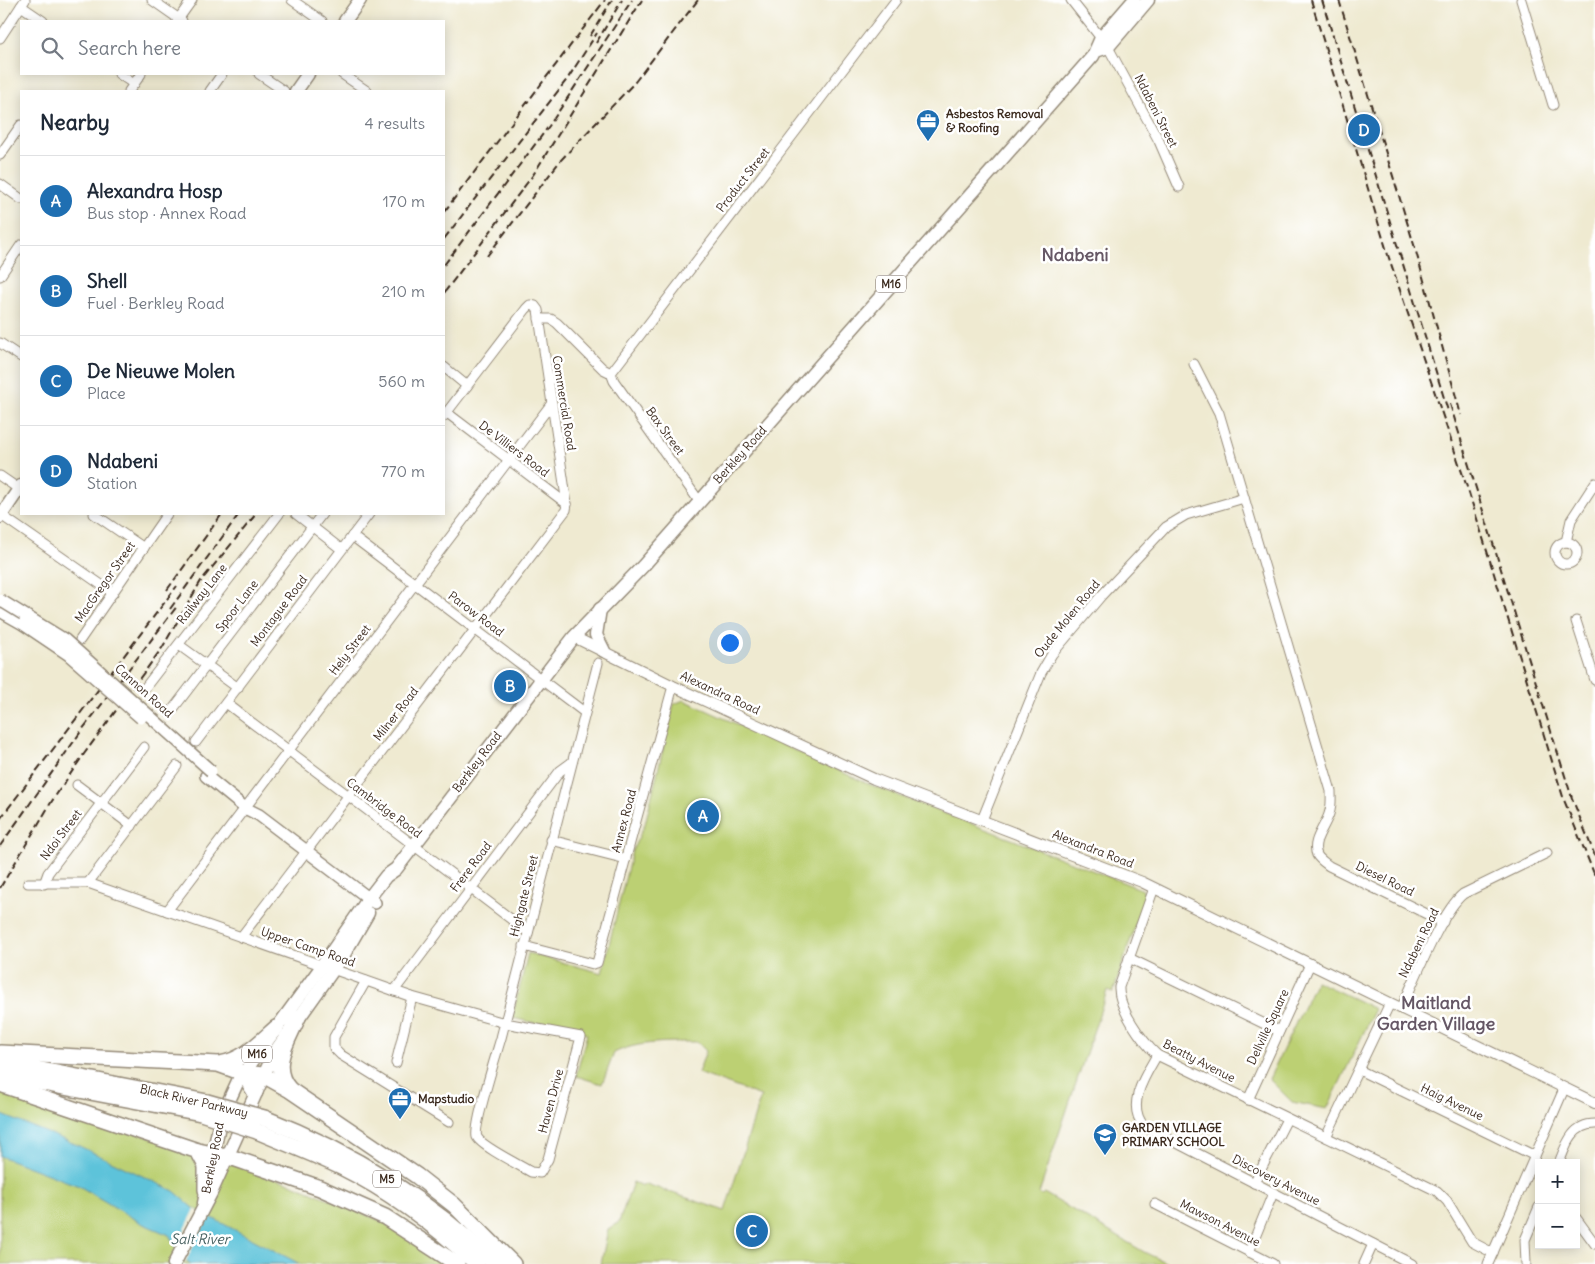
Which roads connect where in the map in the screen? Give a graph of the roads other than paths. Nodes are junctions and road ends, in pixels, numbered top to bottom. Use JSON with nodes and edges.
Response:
{"nodes":[{"id":1,"x":152,"y":0,"type":"edge"},
{"id":2,"x":192,"y":0,"type":"edge"},
{"id":3,"x":292,"y":0,"type":"edge"},
{"id":4,"x":360,"y":0,"type":"edge"},
{"id":5,"x":896,"y":0,"type":"edge"},
{"id":6,"x":1071,"y":0,"type":"edge"},
{"id":7,"x":1134,"y":0,"type":"edge"},
{"id":8,"x":1148,"y":0,"type":"edge"},
{"id":9,"x":1521,"y":0,"type":"edge"},
{"id":10,"x":23,"y":3,"type":"edge"},
{"id":11,"x":42,"y":20,"type":"edge"},
{"id":12,"x":178,"y":20,"type":"edge"},
{"id":13,"x":180,"y":20,"type":"edge"},
{"id":14,"x":321,"y":20,"type":"edge"},
{"id":15,"x":346,"y":20,"type":"edge"},
{"id":16,"x":0,"y":38,"type":"edge"},
{"id":17,"x":1102,"y":46,"type":"junction"},
{"id":18,"x":121,"y":75,"type":"edge"},
{"id":19,"x":140,"y":75,"type":"edge"},
{"id":20,"x":221,"y":75,"type":"edge"},
{"id":21,"x":260,"y":75,"type":"edge"},
{"id":22,"x":307,"y":75,"type":"edge"},
{"id":23,"x":343,"y":75,"type":"edge"},
{"id":24,"x":131,"y":87,"type":"edge"},
{"id":25,"x":211,"y":90,"type":"edge"},
{"id":26,"x":283,"y":90,"type":"edge"},
{"id":27,"x":297,"y":90,"type":"edge"},
{"id":28,"x":366,"y":90,"type":"edge"},
{"id":29,"x":1553,"y":105,"type":"dead end"},
{"id":30,"x":20,"y":126,"type":"edge"},
{"id":31,"x":0,"y":155,"type":"edge"},
{"id":32,"x":0,"y":184,"type":"edge"},
{"id":33,"x":1179,"y":187,"type":"dead end"},
{"id":34,"x":20,"y":198,"type":"edge"},
{"id":35,"x":20,"y":246,"type":"edge"},
{"id":36,"x":0,"y":276,"type":"edge"},
{"id":37,"x":539,"y":319,"type":"junction"},
{"id":38,"x":0,"y":343,"type":"edge"},
{"id":39,"x":20,"y":356,"type":"edge"},
{"id":40,"x":1194,"y":364,"type":"dead end"},
{"id":41,"x":445,"y":368,"type":"edge"},
{"id":42,"x":611,"y":374,"type":"junction"},
{"id":43,"x":467,"y":386,"type":"junction"},
{"id":44,"x":552,"y":403,"type":"junction"},
{"id":45,"x":445,"y":414,"type":"edge"},
{"id":46,"x":509,"y":461,"type":"junction"},
{"id":47,"x":0,"y":476,"type":"edge"},
{"id":48,"x":1595,"y":483,"type":"edge"},
{"id":49,"x":20,"y":488,"type":"edge"},
{"id":50,"x":1244,"y":498,"type":"junction"},
{"id":51,"x":700,"y":501,"type":"junction"},
{"id":52,"x":567,"y":504,"type":"junction"},
{"id":53,"x":95,"y":515,"type":"edge"},
{"id":54,"x":166,"y":515,"type":"edge"},
{"id":55,"x":278,"y":515,"type":"edge"},
{"id":56,"x":297,"y":515,"type":"edge"},
{"id":57,"x":321,"y":515,"type":"edge"},
{"id":58,"x":368,"y":515,"type":"edge"},
{"id":59,"x":1,"y":516,"type":"edge"},
{"id":60,"x":312,"y":527,"type":"junction"},
{"id":61,"x":352,"y":536,"type":"junction"},
{"id":62,"x":1566,"y":542,"type":"dead end"},
{"id":63,"x":144,"y":548,"type":"junction"},
{"id":64,"x":341,"y":549,"type":"junction"},
{"id":65,"x":415,"y":584,"type":"junction"},
{"id":66,"x":113,"y":593,"type":"junction"},
{"id":67,"x":0,"y":600,"type":"edge"},
{"id":68,"x":600,"y":609,"type":"junction"},
{"id":69,"x":0,"y":611,"type":"edge"},
{"id":70,"x":1576,"y":621,"type":"dead end"},
{"id":71,"x":476,"y":630,"type":"junction"},
{"id":72,"x":574,"y":636,"type":"junction"},
{"id":73,"x":80,"y":640,"type":"dead end"},
{"id":74,"x":179,"y":645,"type":"junction"},
{"id":75,"x":604,"y":650,"type":"junction"},
{"id":76,"x":598,"y":663,"type":"dead end"},
{"id":77,"x":208,"y":665,"type":"junction"},
{"id":78,"x":541,"y":678,"type":"junction"},
{"id":79,"x":1595,"y":680,"type":"edge"},
{"id":80,"x":673,"y":686,"type":"junction"},
{"id":81,"x":238,"y":688,"type":"junction"},
{"id":82,"x":144,"y":689,"type":"dead end"},
{"id":83,"x":226,"y":703,"type":"junction"},
{"id":84,"x":584,"y":712,"type":"junction"},
{"id":85,"x":170,"y":713,"type":"dead end"},
{"id":86,"x":196,"y":742,"type":"dead end"},
{"id":87,"x":144,"y":747,"type":"dead end"},
{"id":88,"x":289,"y":750,"type":"junction"},
{"id":89,"x":571,"y":763,"type":"junction"},
{"id":90,"x":177,"y":766,"type":"dead end"},
{"id":91,"x":209,"y":773,"type":"junction"},
{"id":92,"x":76,"y":785,"type":"dead end"},
{"id":93,"x":348,"y":796,"type":"junction"},
{"id":94,"x":102,"y":803,"type":"junction"},
{"id":95,"x":247,"y":805,"type":"junction"},
{"id":96,"x":982,"y":820,"type":"junction"},
{"id":97,"x":132,"y":826,"type":"junction"},
{"id":98,"x":551,"y":840,"type":"junction"},
{"id":99,"x":414,"y":846,"type":"junction"},
{"id":100,"x":307,"y":852,"type":"junction"},
{"id":101,"x":1547,"y":852,"type":"dead end"},
{"id":102,"x":626,"y":859,"type":"junction"},
{"id":103,"x":28,"y":883,"type":"dead end"},
{"id":104,"x":88,"y":883,"type":"junction"},
{"id":105,"x":44,"y":884,"type":"junction"},
{"id":106,"x":1154,"y":888,"type":"junction"},
{"id":107,"x":470,"y":889,"type":"junction"},
{"id":108,"x":372,"y":900,"type":"junction"},
{"id":109,"x":167,"y":911,"type":"junction"},
{"id":110,"x":1443,"y":922,"type":"junction"},
{"id":111,"x":528,"y":932,"type":"junction"},
{"id":112,"x":241,"y":937,"type":"junction"},
{"id":113,"x":524,"y":946,"type":"junction"},
{"id":114,"x":1129,"y":958,"type":"junction"},
{"id":115,"x":1310,"y":964,"type":"junction"},
{"id":116,"x":328,"y":968,"type":"junction"},
{"id":117,"x":366,"y":981,"type":"junction"},
{"id":118,"x":394,"y":991,"type":"junction"},
{"id":119,"x":412,"y":997,"type":"junction"},
{"id":120,"x":1390,"y":1003,"type":"junction"},
{"id":121,"x":1401,"y":1008,"type":"junction"},
{"id":122,"x":298,"y":1017,"type":"junction"},
{"id":123,"x":505,"y":1023,"type":"junction"},
{"id":124,"x":276,"y":1028,"type":"junction"},
{"id":125,"x":1279,"y":1031,"type":"junction"},
{"id":126,"x":581,"y":1037,"type":"joint"},
{"id":127,"x":0,"y":1053,"type":"edge"},
{"id":128,"x":1156,"y":1055,"type":"junction"},
{"id":129,"x":0,"y":1062,"type":"edge"},
{"id":130,"x":396,"y":1063,"type":"dead end"},
{"id":131,"x":218,"y":1064,"type":"junction"},
{"id":132,"x":1358,"y":1070,"type":"junction"},
{"id":133,"x":243,"y":1073,"type":"junction"},
{"id":134,"x":0,"y":1075,"type":"edge"},
{"id":135,"x":263,"y":1075,"type":"junction"},
{"id":136,"x":0,"y":1084,"type":"edge"},
{"id":137,"x":1564,"y":1089,"type":"junction"},
{"id":138,"x":290,"y":1090,"type":"junction"},
{"id":139,"x":255,"y":1092,"type":"junction"},
{"id":140,"x":1248,"y":1100,"type":"junction"},
{"id":141,"x":1595,"y":1103,"type":"edge"},
{"id":142,"x":204,"y":1108,"type":"junction"},
{"id":143,"x":1287,"y":1119,"type":"junction"},
{"id":144,"x":449,"y":1122,"type":"dead end"},
{"id":145,"x":260,"y":1124,"type":"junction"},
{"id":146,"x":1595,"y":1124,"type":"edge"},
{"id":147,"x":1326,"y":1137,"type":"junction"},
{"id":148,"x":198,"y":1151,"type":"junction"},
{"id":149,"x":221,"y":1155,"type":"junction"},
{"id":150,"x":1535,"y":1156,"type":"junction"},
{"id":151,"x":1561,"y":1159,"type":"edge"},
{"id":152,"x":543,"y":1170,"type":"joint"},
{"id":153,"x":1254,"y":1183,"type":"junction"},
{"id":154,"x":1273,"y":1193,"type":"junction"},
{"id":155,"x":204,"y":1200,"type":"junction"},
{"id":156,"x":1155,"y":1204,"type":"dead end"},
{"id":157,"x":1535,"y":1218,"type":"edge"},
{"id":158,"x":1580,"y":1223,"type":"edge"},
{"id":159,"x":1373,"y":1244,"type":"junction"},
{"id":160,"x":1595,"y":1244,"type":"edge"},
{"id":161,"x":1249,"y":1252,"type":"junction"},
{"id":162,"x":1493,"y":1253,"type":"junction"},
{"id":163,"x":174,"y":1264,"type":"edge"},
{"id":164,"x":457,"y":1264,"type":"edge"},
{"id":165,"x":477,"y":1264,"type":"edge"},
{"id":166,"x":495,"y":1264,"type":"edge"},
{"id":167,"x":513,"y":1264,"type":"edge"},
{"id":168,"x":1272,"y":1264,"type":"edge"},
{"id":169,"x":1364,"y":1264,"type":"edge"},
{"id":170,"x":1412,"y":1264,"type":"edge"},
{"id":171,"x":1488,"y":1264,"type":"edge"},
{"id":172,"x":1526,"y":1264,"type":"edge"}],
"edges":[{"from":1,"to":12,"type":"street"},
{"from":2,"to":13,"type":"street"},
{"from":3,"to":14,"type":"street"},
{"from":4,"to":15,"type":"main road"},
{"from":5,"to":42,"type":"street","name":"Product Street"},
{"from":6,"to":17,"type":"street","name":"Ndabeni Street"},
{"from":7,"to":17,"type":"main road","name":"Berkley Road","number":"M16"},
{"from":8,"to":17,"type":"main road","name":"Berkley Road","number":"M16"},
{"from":9,"to":29,"type":"street"},
{"from":10,"to":11,"type":"street"},
{"from":10,"to":16,"type":"street"},
{"from":17,"to":33,"type":"street","name":"Ndabeni Street"},
{"from":17,"to":51,"type":"main road","name":"Berkley Road","number":"M16"},
{"from":18,"to":24,"type":"street"},
{"from":19,"to":24,"type":"street"},
{"from":20,"to":25,"type":"street"},
{"from":21,"to":26,"type":"street"},
{"from":22,"to":27,"type":"main road"},
{"from":23,"to":28,"type":"street"},
{"from":30,"to":31,"type":"street"},
{"from":32,"to":34,"type":"street"},
{"from":35,"to":36,"type":"street"},
{"from":37,"to":42,"type":"street","name":"Bax Street"},
{"from":37,"to":43,"type":"street","name":"Commercial Road"},
{"from":37,"to":44,"type":"street","name":"Commercial Road"},
{"from":38,"to":39,"type":"street"},
{"from":40,"to":50,"type":"street"},
{"from":41,"to":43,"type":"street"},
{"from":42,"to":51,"type":"street","name":"Bax Street"},
{"from":43,"to":45,"type":"street"},
{"from":44,"to":46,"type":"street","name":"Hely Street"},
{"from":44,"to":52,"type":"street","name":"Commercial Road"},
{"from":45,"to":46,"type":"street","name":"De Villiers Road"},
{"from":46,"to":52,"type":"street","name":"De Villiers Road"},
{"from":46,"to":65,"type":"street","name":"Hely Street"},
{"from":47,"to":49,"type":"street"},
{"from":48,"to":62,"type":"street"},
{"from":49,"to":59,"type":"main road"},
{"from":50,"to":96,"type":"street","name":"Oude Molen Road"},
{"from":50,"to":110,"type":"street","name":"Diesel Road"},
{"from":51,"to":68,"type":"main road","name":"Berkley Road","number":"M16"},
{"from":52,"to":71,"type":"street","name":"Milner Road"},
{"from":53,"to":63,"type":"street"},
{"from":54,"to":63,"type":"street","name":"MacGregor Street"},
{"from":55,"to":74,"type":"street","name":"Railway Lane"},
{"from":56,"to":60,"type":"street"},
{"from":57,"to":60,"type":"street","name":"Spoor Lane"},
{"from":58,"to":61,"type":"street","name":"Montague Road"},
{"from":59,"to":66,"type":"street"},
{"from":60,"to":64,"type":"street"},
{"from":60,"to":77,"type":"street","name":"Spoor Lane"},
{"from":61,"to":64,"type":"street","name":"Montague Road"},
{"from":61,"to":65,"type":"street","name":"Parow Road"},
{"from":63,"to":66,"type":"street","name":"MacGregor Street"},
{"from":64,"to":81,"type":"street","name":"Montague Road"},
{"from":65,"to":71,"type":"street","name":"Parow Road"},
{"from":65,"to":88,"type":"street","name":"Hely Street"},
{"from":66,"to":73,"type":"street","name":"MacGregor Street"},
{"from":67,"to":91,"type":"main road","name":"Cannon Road","bridge":true},
{"from":68,"to":72,"type":"main road","name":"Berkley Road","number":"M16"},
{"from":68,"to":75,"type":"main road"},
{"from":69,"to":91,"type":"main road","name":"Cannon Road","bridge":true},
{"from":70,"to":79,"type":"street"},
{"from":71,"to":78,"type":"street","name":"Parow Road"},
{"from":71,"to":93,"type":"street","name":"Milner Road"},
{"from":72,"to":75,"type":"street","name":"Alexandra Road"},
{"from":72,"to":78,"type":"main road","name":"Berkley Road","number":"M16"},
{"from":74,"to":77,"type":"street"},
{"from":74,"to":82,"type":"street","name":"Railway Lane"},
{"from":75,"to":80,"type":"street","name":"Alexandra Road"},
{"from":76,"to":84,"type":"street","name":"Highgate Street"},
{"from":77,"to":81,"type":"street"},
{"from":77,"to":85,"type":"street","name":"Spoor Lane"},
{"from":78,"to":84,"type":"street","name":"Parow Road"},
{"from":78,"to":99,"type":"main road","name":"Berkley Road","number":"M16"},
{"from":80,"to":96,"type":"street","name":"Alexandra Road"},
{"from":80,"to":102,"type":"street","name":"Annex Road"},
{"from":81,"to":83,"type":"street","name":"Montague Road"},
{"from":83,"to":86,"type":"street","name":"Montague Road"},
{"from":83,"to":88,"type":"street","name":"Cambridge Road"},
{"from":84,"to":89,"type":"street","name":"Highgate Street"},
{"from":87,"to":94,"type":"street","name":"Ndoi Street"},
{"from":88,"to":93,"type":"street","name":"Cambridge Road"},
{"from":88,"to":95,"type":"street","name":"Hely Street"},
{"from":89,"to":98,"type":"street","name":"Highgate Street"},
{"from":89,"to":107,"type":"street","name":"Frere Road"},
{"from":90,"to":97,"type":"street"},
{"from":91,"to":95,"type":"main road","name":"Cannon Road"},
{"from":92,"to":94,"type":"street"},
{"from":93,"to":99,"type":"street","name":"Cambridge Road"},
{"from":93,"to":100,"type":"street","name":"Milner Road"},
{"from":94,"to":97,"type":"street"},
{"from":94,"to":105,"type":"street","name":"Ndoi Street"},
{"from":95,"to":100,"type":"main road","name":"Cannon Road"},
{"from":95,"to":109,"type":"street","name":"Hely Street"},
{"from":96,"to":106,"type":"street","name":"Alexandra Road"},
{"from":97,"to":104,"type":"street"},
{"from":98,"to":102,"type":"street"},
{"from":98,"to":111,"type":"street","name":"Highgate Street"},
{"from":99,"to":107,"type":"street","name":"Cambridge Road"},
{"from":99,"to":108,"type":"main road","name":"Berkley Road","number":"M16"},
{"from":100,"to":108,"type":"main road","name":"Cannon Road"},
{"from":100,"to":112,"type":"street","name":"Milner Road"},
{"from":101,"to":110,"type":"street","name":"Ndabeni Road"},
{"from":102,"to":113,"type":"street","name":"Annex Road"},
{"from":103,"to":105,"type":"street","name":"Upper Camp Road"},
{"from":104,"to":105,"type":"street","name":"Upper Camp Road"},
{"from":104,"to":109,"type":"street","name":"Upper Camp Road"},
{"from":106,"to":114,"type":"street","name":"Beatty Avenue"},
{"from":106,"to":115,"type":"street","name":"Alexandra Road"},
{"from":107,"to":111,"type":"street","name":"Cambridge Road"},
{"from":107,"to":118,"type":"street","name":"Frere Road"},
{"from":108,"to":116,"type":"main road","name":"Berkley Road","number":"M16"},
{"from":109,"to":112,"type":"street","name":"Upper Camp Road"},
{"from":110,"to":121,"type":"street","name":"Ndabeni Road"},
{"from":111,"to":113,"type":"street","name":"Highgate Street"},
{"from":112,"to":116,"type":"street","name":"Upper Camp Road"},
{"from":113,"to":123,"type":"street","name":"Highgate Street"},
{"from":114,"to":125,"type":"street"},
{"from":114,"to":128,"type":"street","name":"Beatty Avenue"},
{"from":115,"to":120,"type":"street","name":"Alexandra Road"},
{"from":115,"to":125,"type":"street","name":"Dellville Square"},
{"from":116,"to":117,"type":"street","name":"Upper Camp Road"},
{"from":116,"to":122,"type":"main road","name":"Berkley Road","number":"M16"},
{"from":116,"to":124,"type":"main road","name":"Berkley Road","number":"M16"},
{"from":117,"to":118,"type":"street","name":"Upper Camp Road"},
{"from":117,"to":144,"type":"street"},
{"from":118,"to":119,"type":"street","name":"Upper Camp Road"},
{"from":119,"to":123,"type":"street","name":"Upper Camp Road"},
{"from":119,"to":130,"type":"street"},
{"from":120,"to":121,"type":"street","name":"Alexandra Road"},
{"from":120,"to":132,"type":"street"},
{"from":121,"to":137,"type":"street","name":"Alexandra Road"},
{"from":122,"to":135,"type":"main road","name":"Berkley Road","number":"M16"},
{"from":122,"to":138,"type":"highway"},
{"from":123,"to":126,"type":"street","name":"Upper Camp Road"},
{"from":123,"to":152,"type":"street","name":"Highgate Street"},
{"from":124,"to":131,"type":"highway"},
{"from":124,"to":133,"type":"main road","name":"Berkley Road","number":"M16"},
{"from":125,"to":140,"type":"street","name":"Dellville Square"},
{"from":126,"to":152,"type":"street","name":"Haven Drive"},
{"from":127,"to":131,"type":"highway"},
{"from":128,"to":140,"type":"street","name":"Beatty Avenue"},
{"from":128,"to":153,"type":"street","name":"Discovery Avenue"},
{"from":129,"to":142,"type":"highway","name":"Black River Parkway","number":"M5"},
{"from":131,"to":133,"type":"highway"},
{"from":132,"to":147,"type":"street"},
{"from":132,"to":150,"type":"street","name":"Haig Avenue"},
{"from":133,"to":135,"type":"highway"},
{"from":133,"to":139,"type":"highway"},
{"from":133,"to":149,"type":"main road","name":"Berkley Road","number":"M16"},
{"from":134,"to":142,"type":"highway","name":"Black River Parkway","number":"M5"},
{"from":135,"to":138,"type":"highway"},
{"from":135,"to":139,"type":"main road","name":"Berkley Road","number":"M16"},
{"from":136,"to":148,"type":"highway"},
{"from":137,"to":141,"type":"street","name":"Alexandra Road"},
{"from":137,"to":150,"type":"street"},
{"from":138,"to":167,"type":"highway"},
{"from":139,"to":149,"type":"main road","name":"Berkley Road","number":"M16"},
{"from":140,"to":143,"type":"street","name":"Beatty Avenue"},
{"from":142,"to":145,"type":"highway","name":"Black River Parkway","number":"M5","bridge":true},
{"from":143,"to":147,"type":"street","name":"Beatty Avenue"},
{"from":143,"to":153,"type":"street"},
{"from":145,"to":165,"type":"highway","name":"Black River Parkway","number":"M5"},
{"from":145,"to":166,"type":"highway","name":"Black River Parkway","number":"M5"},
{"from":146,"to":151,"type":"street"},
{"from":147,"to":162,"type":"street","name":"Beatty Avenue"},
{"from":148,"to":149,"type":"highway"},
{"from":148,"to":155,"type":"highway"},
{"from":149,"to":155,"type":"main road","name":"Berkley Road"},
{"from":149,"to":164,"type":"highway"},
{"from":150,"to":162,"type":"street"},
{"from":153,"to":154,"type":"street","name":"Discovery Avenue"},
{"from":154,"to":159,"type":"street","name":"Discovery Avenue"},
{"from":154,"to":161,"type":"street"},
{"from":155,"to":163,"type":"main road","name":"Berkley Road"},
{"from":156,"to":161,"type":"street","name":"Mawson Avenue"},
{"from":157,"to":172,"type":"street"},
{"from":158,"to":160,"type":"street"},
{"from":159,"to":169,"type":"street"},
{"from":159,"to":170,"type":"street","name":"Discovery Avenue"},
{"from":161,"to":168,"type":"street","name":"Mawson Avenue"},
{"from":162,"to":171,"type":"street"}]}
